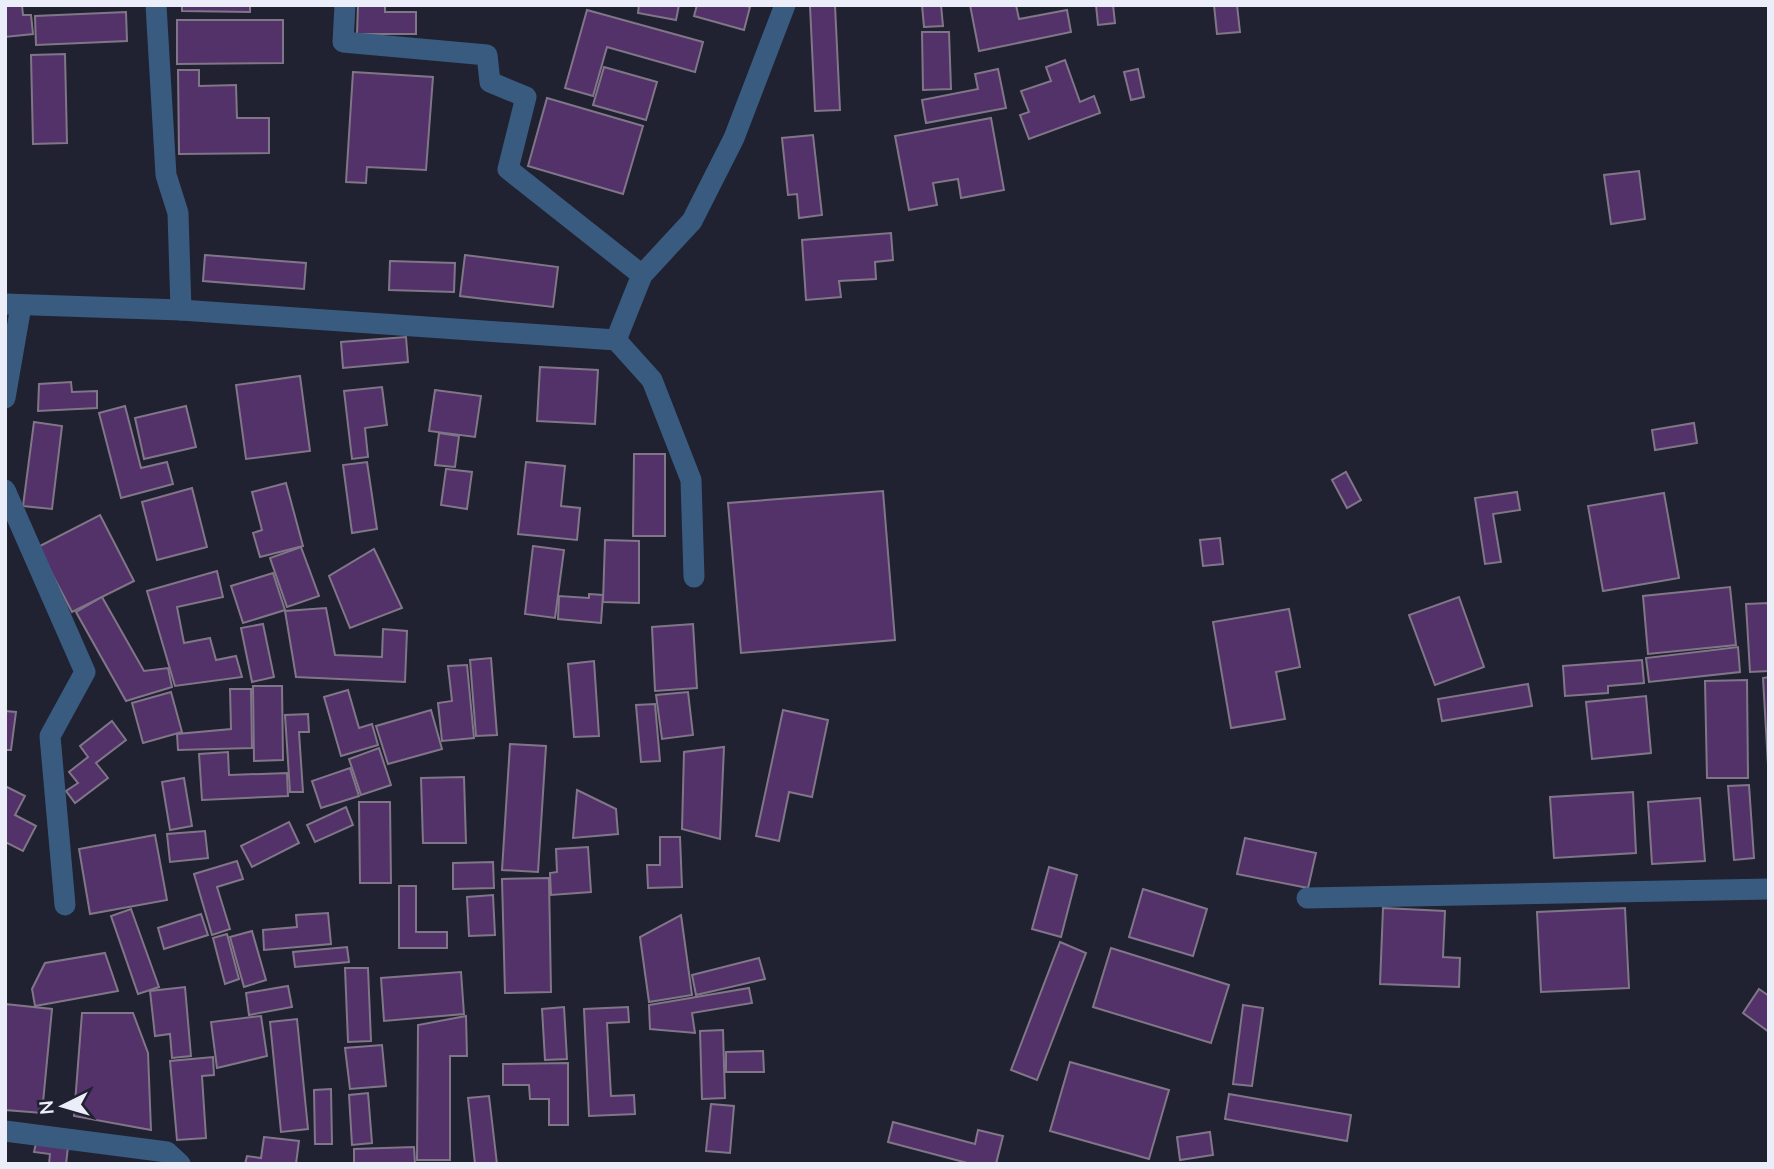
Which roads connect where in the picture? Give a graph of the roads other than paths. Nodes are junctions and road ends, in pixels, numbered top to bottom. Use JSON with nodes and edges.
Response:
{"nodes":[{"id":1,"x":156,"y":5,"type":"edge"},
{"id":2,"x":345,"y":5,"type":"edge"},
{"id":3,"x":785,"y":5,"type":"edge"},
{"id":4,"x":642,"y":275,"type":"junction"},
{"id":5,"x":13,"y":305,"type":"edge"},
{"id":6,"x":181,"y":310,"type":"junction"},
{"id":7,"x":616,"y":341,"type":"junction"},
{"id":8,"x":5,"y":398,"type":"edge"},
{"id":9,"x":5,"y":490,"type":"edge"},
{"id":10,"x":694,"y":577,"type":"dead end"},
{"id":11,"x":1769,"y":890,"type":"edge"},
{"id":12,"x":1307,"y":898,"type":"dead end"},
{"id":13,"x":65,"y":905,"type":"dead end"},
{"id":14,"x":5,"y":1131,"type":"edge"},
{"id":15,"x":180,"y":1164,"type":"edge"}],
"edges":[{"from":1,"to":6,"type":"street"},
{"from":2,"to":4,"type":"street"},
{"from":3,"to":4,"type":"street"},
{"from":4,"to":7,"type":"street"},
{"from":5,"to":6,"type":"street"},
{"from":5,"to":8,"type":"street"},
{"from":6,"to":7,"type":"street"},
{"from":7,"to":10,"type":"street"},
{"from":9,"to":13,"type":"street"},
{"from":11,"to":12,"type":"street"},
{"from":14,"to":15,"type":"street"}]}
